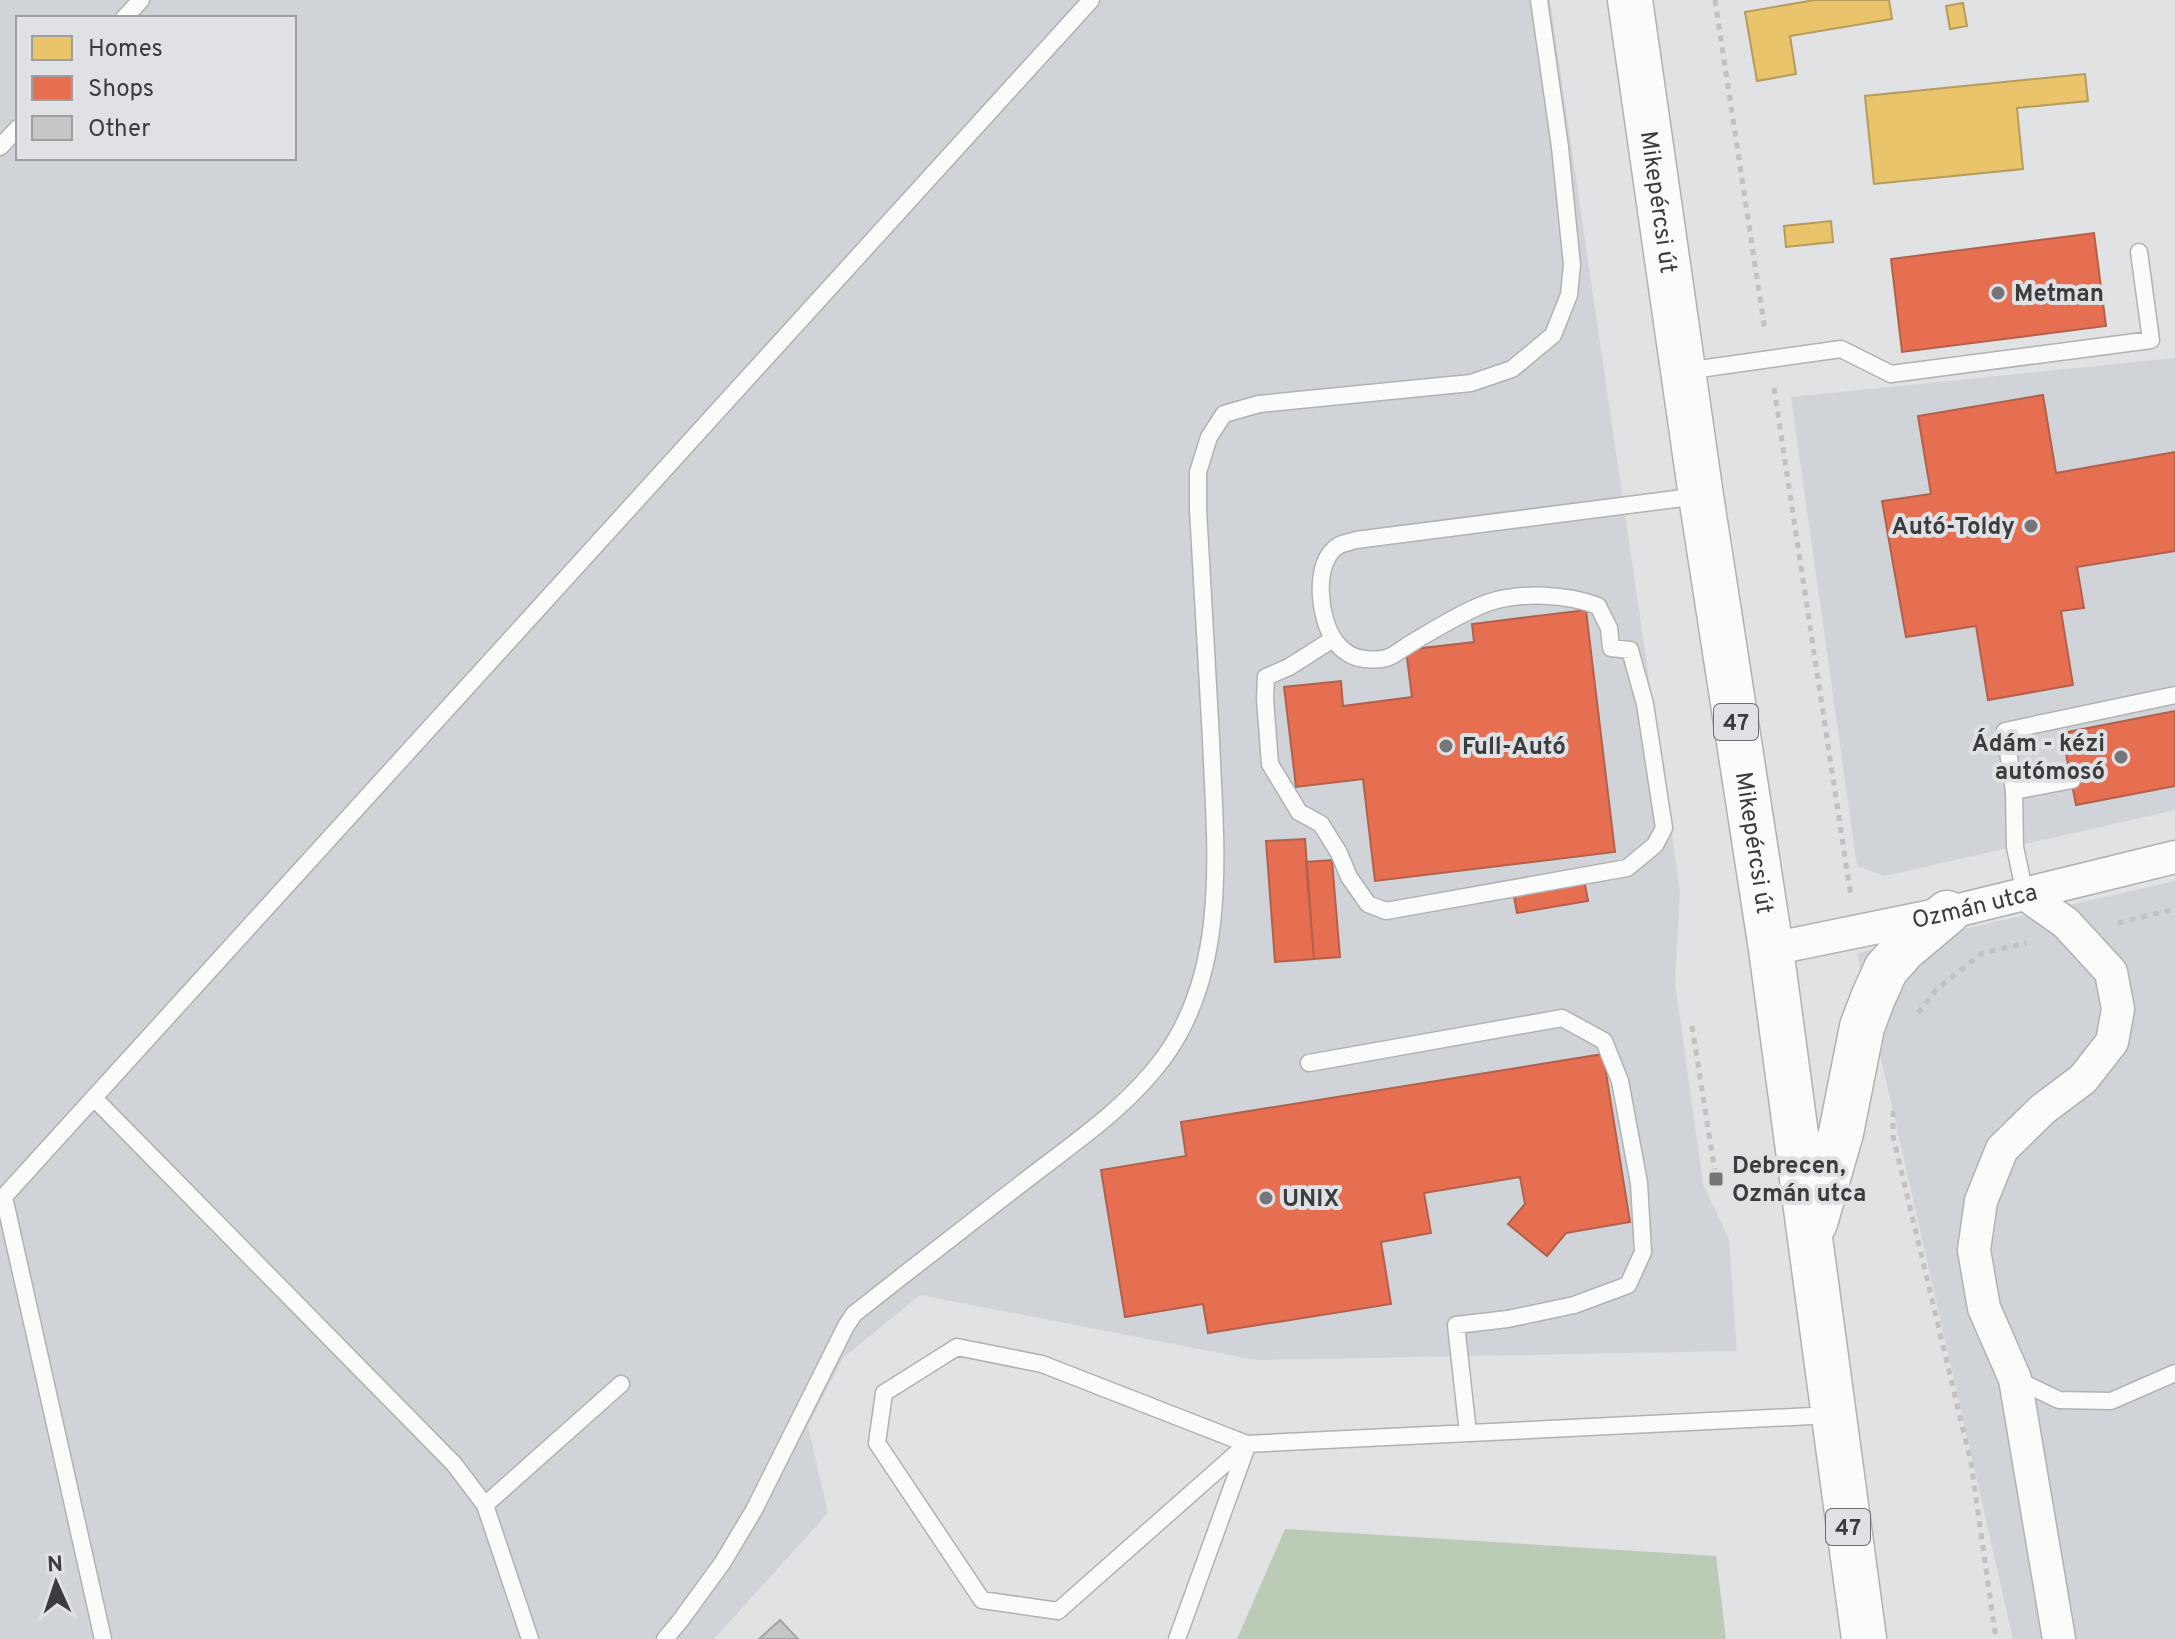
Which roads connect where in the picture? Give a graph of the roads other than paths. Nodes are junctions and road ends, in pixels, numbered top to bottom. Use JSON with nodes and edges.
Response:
{"nodes":[{"id":1,"x":141,"y":0,"type":"edge"},
{"id":2,"x":1091,"y":0,"type":"edge"},
{"id":3,"x":1539,"y":0,"type":"edge"},
{"id":4,"x":1630,"y":0,"type":"edge"},
{"id":5,"x":126,"y":16,"type":"edge"},
{"id":6,"x":16,"y":130,"type":"edge"},
{"id":7,"x":0,"y":147,"type":"edge"},
{"id":8,"x":2139,"y":252,"type":"dead end"},
{"id":9,"x":1683,"y":371,"type":"junction"},
{"id":10,"x":1701,"y":496,"type":"junction"},
{"id":11,"x":1333,"y":639,"type":"junction"},
{"id":12,"x":2175,"y":695,"type":"edge"},
{"id":13,"x":2072,"y":780,"type":"dead end"},
{"id":14,"x":2014,"y":791,"type":"junction"},
{"id":15,"x":2175,"y":857,"type":"edge"},
{"id":16,"x":2025,"y":894,"type":"junction"},
{"id":17,"x":1947,"y":913,"type":"junction"},
{"id":18,"x":1771,"y":949,"type":"junction"},
{"id":19,"x":1309,"y":1063,"type":"dead end"},
{"id":20,"x":94,"y":1098,"type":"junction"},
{"id":21,"x":2,"y":1199,"type":"edge"},
{"id":22,"x":1810,"y":1241,"type":"junction"},
{"id":23,"x":2175,"y":1373,"type":"edge"},
{"id":24,"x":2015,"y":1379,"type":"junction"},
{"id":25,"x":621,"y":1384,"type":"dead end"},
{"id":26,"x":1833,"y":1415,"type":"junction"},
{"id":27,"x":1468,"y":1433,"type":"junction"},
{"id":28,"x":1247,"y":1444,"type":"junction"},
{"id":29,"x":485,"y":1505,"type":"junction"},
{"id":30,"x":103,"y":1639,"type":"edge"},
{"id":31,"x":530,"y":1639,"type":"edge"},
{"id":32,"x":665,"y":1639,"type":"edge"},
{"id":33,"x":1177,"y":1639,"type":"edge"},
{"id":34,"x":1864,"y":1639,"type":"edge"},
{"id":35,"x":2059,"y":1639,"type":"edge"}],
"edges":[{"from":1,"to":5,"type":"lane"},
{"from":2,"to":20,"type":"lane"},
{"from":3,"to":32,"type":"lane"},
{"from":4,"to":9,"type":"main road","name":"Mikepércsi út","number":"47"},
{"from":6,"to":7,"type":"lane"},
{"from":8,"to":9,"type":"lane"},
{"from":9,"to":10,"type":"main road","name":"Mikepércsi út","number":"47"},
{"from":10,"to":11,"type":"lane"},
{"from":10,"to":18,"type":"main road","name":"Mikepércsi út","number":"47"},
{"from":11,"to":11,"type":"lane"},
{"from":12,"to":14,"type":"lane"},
{"from":13,"to":14,"type":"lane"},
{"from":14,"to":16,"type":"lane"},
{"from":15,"to":16,"type":"street","name":"Ozmán utca"},
{"from":16,"to":17,"type":"street","name":"Ozmán utca"},
{"from":16,"to":24,"type":"street"},
{"from":17,"to":18,"type":"street","name":"Ozmán utca"},
{"from":17,"to":22,"type":"main road"},
{"from":18,"to":22,"type":"main road","name":"Mikepércsi út","number":"47"},
{"from":19,"to":27,"type":"lane"},
{"from":20,"to":21,"type":"lane"},
{"from":20,"to":29,"type":"lane"},
{"from":21,"to":30,"type":"lane"},
{"from":22,"to":26,"type":"main road","name":"Mikepércsi út","number":"47"},
{"from":23,"to":24,"type":"lane"},
{"from":24,"to":35,"type":"street"},
{"from":25,"to":29,"type":"lane"},
{"from":26,"to":27,"type":"lane"},
{"from":26,"to":34,"type":"main road","name":"Mikepércsi út","number":"47"},
{"from":27,"to":28,"type":"lane"},
{"from":28,"to":28,"type":"lane"},
{"from":28,"to":33,"type":"lane"},
{"from":29,"to":31,"type":"lane"}]}
